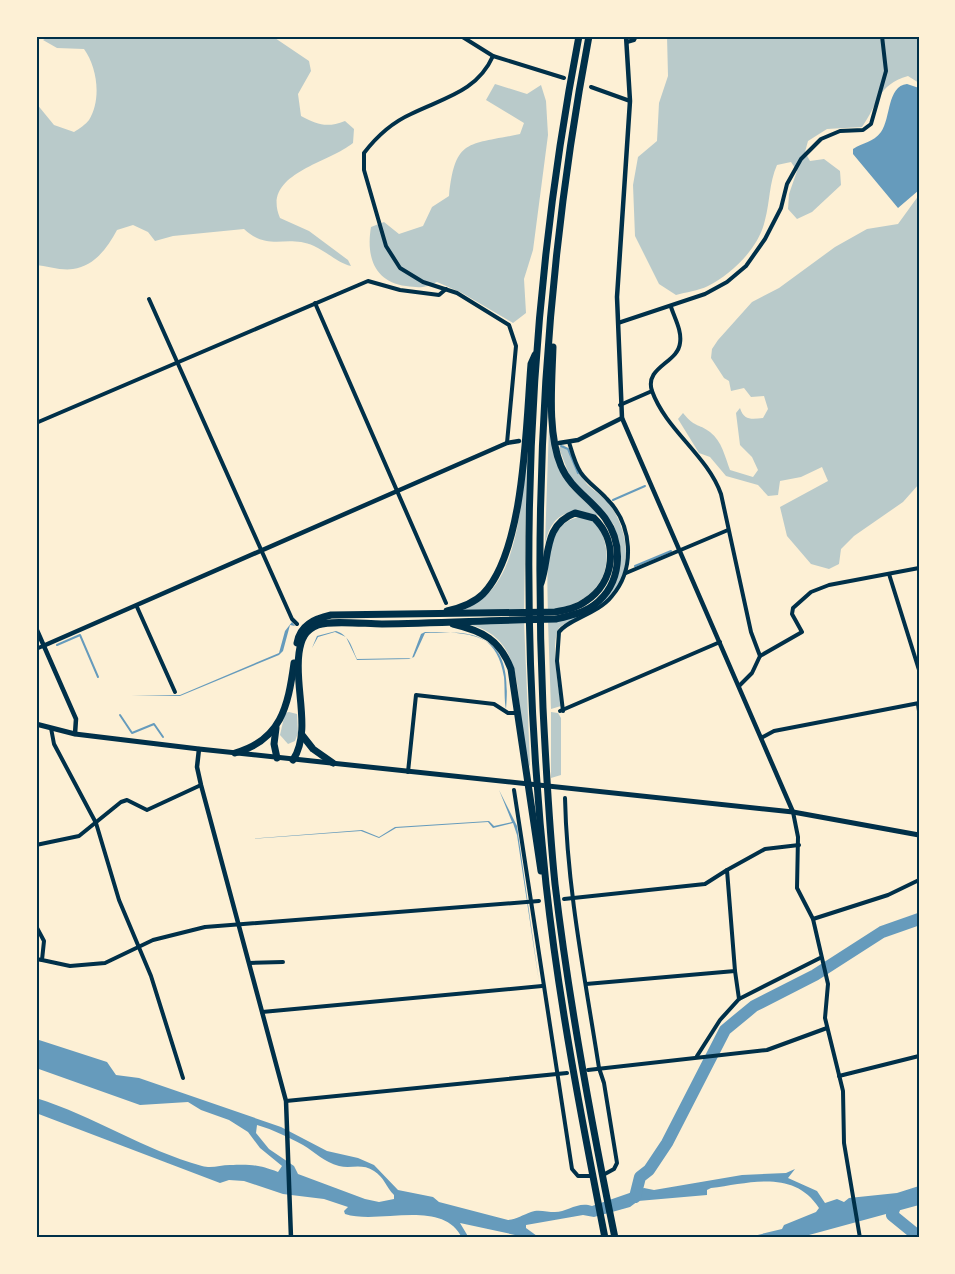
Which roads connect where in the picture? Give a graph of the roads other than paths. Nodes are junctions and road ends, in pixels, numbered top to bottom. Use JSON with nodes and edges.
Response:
{"nodes":[{"id":1,"x":461,"y":36,"type":"edge"},
{"id":2,"x":579,"y":36,"type":"edge"},
{"id":3,"x":589,"y":36,"type":"edge"},
{"id":4,"x":626,"y":36,"type":"edge"},
{"id":5,"x":636,"y":36,"type":"edge"},
{"id":6,"x":882,"y":36,"type":"edge"},
{"id":7,"x":627,"y":42,"type":"junction"},
{"id":8,"x":493,"y":56,"type":"junction"},
{"id":9,"x":564,"y":78,"type":"dead end"},
{"id":10,"x":591,"y":87,"type":"dead end"},
{"id":11,"x":630,"y":101,"type":"junction"},
{"id":12,"x":554,"y":281,"type":"junction"},
{"id":13,"x":446,"y":289,"type":"junction"},
{"id":14,"x":149,"y":299,"type":"dead end"},
{"id":15,"x":315,"y":303,"type":"junction"},
{"id":16,"x":671,"y":307,"type":"junction"},
{"id":17,"x":618,"y":323,"type":"junction"},
{"id":18,"x":537,"y":350,"type":"junction"},
{"id":19,"x":177,"y":362,"type":"junction"},
{"id":20,"x":652,"y":391,"type":"junction"},
{"id":21,"x":620,"y":405,"type":"junction"},
{"id":22,"x":622,"y":418,"type":"junction"},
{"id":23,"x":36,"y":423,"type":"edge"},
{"id":24,"x":519,"y":441,"type":"dead end"},
{"id":25,"x":569,"y":442,"type":"junction"},
{"id":26,"x":507,"y":443,"type":"junction"},
{"id":27,"x":559,"y":443,"type":"dead end"},
{"id":28,"x":397,"y":493,"type":"junction"},
{"id":29,"x":728,"y":530,"type":"junction"},
{"id":30,"x":679,"y":551,"type":"junction"},
{"id":31,"x":262,"y":552,"type":"junction"},
{"id":32,"x":919,"y":568,"type":"edge"},
{"id":33,"x":626,"y":573,"type":"junction"},
{"id":34,"x":889,"y":573,"type":"junction"},
{"id":35,"x":539,"y":589,"type":"junction"},
{"id":36,"x":446,"y":603,"type":"dead end"},
{"id":37,"x":136,"y":607,"type":"junction"},
{"id":38,"x":432,"y":614,"type":"junction"},
{"id":39,"x":447,"y":622,"type":"junction"},
{"id":40,"x":297,"y":624,"type":"dead end"},
{"id":41,"x":36,"y":628,"type":"edge"},
{"id":42,"x":720,"y":642,"type":"junction"},
{"id":43,"x":43,"y":646,"type":"junction"},
{"id":44,"x":36,"y":649,"type":"edge"},
{"id":45,"x":760,"y":656,"type":"junction"},
{"id":46,"x":917,"y":661,"type":"edge"},
{"id":47,"x":919,"y":670,"type":"edge"},
{"id":48,"x":739,"y":686,"type":"junction"},
{"id":49,"x":175,"y":692,"type":"dead end"},
{"id":50,"x":918,"y":704,"type":"edge"},
{"id":51,"x":919,"y":711,"type":"edge"},
{"id":52,"x":515,"y":713,"type":"dead end"},
{"id":53,"x":36,"y":724,"type":"edge"},
{"id":54,"x":51,"y":728,"type":"junction"},
{"id":55,"x":276,"y":728,"type":"junction"},
{"id":56,"x":75,"y":734,"type":"junction"},
{"id":57,"x":302,"y":735,"type":"junction"},
{"id":58,"x":761,"y":738,"type":"junction"},
{"id":59,"x":199,"y":749,"type":"junction"},
{"id":60,"x":235,"y":753,"type":"junction"},
{"id":61,"x":278,"y":758,"type":"junction"},
{"id":62,"x":292,"y":760,"type":"junction"},
{"id":63,"x":333,"y":763,"type":"junction"},
{"id":64,"x":408,"y":773,"type":"junction"},
{"id":65,"x":201,"y":785,"type":"junction"},
{"id":66,"x":514,"y":790,"type":"dead end"},
{"id":67,"x":565,"y":798,"type":"dead end"},
{"id":68,"x":793,"y":812,"type":"junction"},
{"id":69,"x":96,"y":823,"type":"junction"},
{"id":70,"x":919,"y":835,"type":"edge"},
{"id":71,"x":36,"y":845,"type":"edge"},
{"id":72,"x":799,"y":845,"type":"junction"},
{"id":73,"x":727,"y":870,"type":"junction"},
{"id":74,"x":919,"y":880,"type":"edge"},
{"id":75,"x":573,"y":898,"type":"junction"},
{"id":76,"x":564,"y":899,"type":"dead end"},
{"id":77,"x":539,"y":901,"type":"dead end"},
{"id":78,"x":529,"y":902,"type":"junction"},
{"id":79,"x":813,"y":920,"type":"junction"},
{"id":80,"x":36,"y":926,"type":"edge"},
{"id":81,"x":240,"y":926,"type":"junction"},
{"id":82,"x":553,"y":942,"type":"junction"},
{"id":83,"x":138,"y":945,"type":"junction"},
{"id":84,"x":36,"y":959,"type":"edge"},
{"id":85,"x":820,"y":959,"type":"junction"},
{"id":86,"x":42,"y":960,"type":"junction"},
{"id":87,"x":283,"y":962,"type":"dead end"},
{"id":88,"x":249,"y":963,"type":"junction"},
{"id":89,"x":735,"y":971,"type":"junction"},
{"id":90,"x":586,"y":984,"type":"junction"},
{"id":91,"x":542,"y":986,"type":"junction"},
{"id":92,"x":739,"y":999,"type":"junction"},
{"id":93,"x":262,"y":1012,"type":"junction"},
{"id":94,"x":827,"y":1028,"type":"junction"},
{"id":95,"x":698,"y":1055,"type":"junction"},
{"id":96,"x":919,"y":1056,"type":"edge"},
{"id":97,"x":598,"y":1068,"type":"junction"},
{"id":98,"x":588,"y":1070,"type":"dead end"},
{"id":99,"x":567,"y":1073,"type":"dead end"},
{"id":100,"x":557,"y":1075,"type":"junction"},
{"id":101,"x":839,"y":1076,"type":"junction"},
{"id":102,"x":183,"y":1078,"type":"dead end"},
{"id":103,"x":286,"y":1101,"type":"junction"},
{"id":104,"x":291,"y":1238,"type":"edge"},
{"id":105,"x":605,"y":1238,"type":"edge"},
{"id":106,"x":615,"y":1238,"type":"edge"},
{"id":107,"x":860,"y":1238,"type":"edge"}],
"edges":[{"from":1,"to":8,"type":"street"},
{"from":2,"to":18,"type":"highway"},
{"from":3,"to":12,"type":"highway"},
{"from":4,"to":7,"type":"street"},
{"from":5,"to":7,"type":"street"},
{"from":6,"to":16,"type":"street"},
{"from":7,"to":11,"type":"street"},
{"from":8,"to":9,"type":"street"},
{"from":8,"to":13,"type":"street"},
{"from":10,"to":11,"type":"street"},
{"from":11,"to":17,"type":"street"},
{"from":12,"to":35,"type":"highway"},
{"from":12,"to":39,"type":"highway"},
{"from":13,"to":15,"type":"street"},
{"from":13,"to":26,"type":"street"},
{"from":14,"to":19,"type":"street"},
{"from":15,"to":19,"type":"street"},
{"from":15,"to":28,"type":"street"},
{"from":16,"to":17,"type":"street"},
{"from":16,"to":20,"type":"street"},
{"from":17,"to":21,"type":"street"},
{"from":18,"to":38,"type":"highway"},
{"from":18,"to":82,"type":"highway"},
{"from":19,"to":23,"type":"street"},
{"from":19,"to":31,"type":"street"},
{"from":20,"to":21,"type":"street"},
{"from":20,"to":29,"type":"street"},
{"from":21,"to":22,"type":"street"},
{"from":22,"to":25,"type":"street"},
{"from":22,"to":30,"type":"street"},
{"from":24,"to":26,"type":"street"},
{"from":25,"to":27,"type":"street"},
{"from":25,"to":33,"type":"street"},
{"from":26,"to":28,"type":"street"},
{"from":28,"to":31,"type":"street"},
{"from":28,"to":36,"type":"street"},
{"from":29,"to":30,"type":"street"},
{"from":29,"to":45,"type":"street"},
{"from":30,"to":33,"type":"street"},
{"from":30,"to":42,"type":"street"},
{"from":31,"to":37,"type":"street"},
{"from":31,"to":40,"type":"street"},
{"from":32,"to":34,"type":"street"},
{"from":33,"to":42,"type":"street"},
{"from":34,"to":45,"type":"street"},
{"from":34,"to":46,"type":"street"},
{"from":35,"to":38,"type":"highway"},
{"from":35,"to":106,"type":"highway"},
{"from":37,"to":43,"type":"street"},
{"from":37,"to":49,"type":"street"},
{"from":38,"to":55,"type":"highway"},
{"from":39,"to":57,"type":"highway"},
{"from":39,"to":82,"type":"highway"},
{"from":41,"to":43,"type":"street"},
{"from":42,"to":48,"type":"street"},
{"from":43,"to":44,"type":"street"},
{"from":43,"to":56,"type":"street"},
{"from":45,"to":48,"type":"street"},
{"from":46,"to":47,"type":"street"},
{"from":48,"to":58,"type":"street"},
{"from":50,"to":51,"type":"street"},
{"from":50,"to":58,"type":"street"},
{"from":52,"to":64,"type":"street"},
{"from":53,"to":54,"type":"main road"},
{"from":54,"to":56,"type":"main road"},
{"from":54,"to":69,"type":"street"},
{"from":55,"to":60,"type":"highway"},
{"from":55,"to":61,"type":"highway"},
{"from":56,"to":59,"type":"main road"},
{"from":57,"to":62,"type":"highway"},
{"from":57,"to":63,"type":"highway"},
{"from":58,"to":68,"type":"street"},
{"from":59,"to":60,"type":"main road"},
{"from":59,"to":65,"type":"street"},
{"from":60,"to":61,"type":"main road"},
{"from":61,"to":62,"type":"main road"},
{"from":62,"to":63,"type":"main road"},
{"from":63,"to":64,"type":"main road"},
{"from":64,"to":68,"type":"main road"},
{"from":65,"to":69,"type":"street"},
{"from":65,"to":81,"type":"street"},
{"from":66,"to":78,"type":"street"},
{"from":67,"to":75,"type":"street"},
{"from":68,"to":70,"type":"main road"},
{"from":68,"to":72,"type":"street"},
{"from":69,"to":71,"type":"street"},
{"from":69,"to":83,"type":"street"},
{"from":72,"to":73,"type":"street"},
{"from":72,"to":79,"type":"street"},
{"from":73,"to":75,"type":"street"},
{"from":73,"to":89,"type":"street"},
{"from":74,"to":79,"type":"street"},
{"from":75,"to":76,"type":"street"},
{"from":75,"to":90,"type":"street"},
{"from":77,"to":78,"type":"street"},
{"from":78,"to":81,"type":"street"},
{"from":78,"to":91,"type":"street"},
{"from":79,"to":85,"type":"street"},
{"from":80,"to":86,"type":"street"},
{"from":81,"to":83,"type":"street"},
{"from":81,"to":88,"type":"street"},
{"from":82,"to":105,"type":"highway"},
{"from":83,"to":86,"type":"street"},
{"from":83,"to":102,"type":"street"},
{"from":84,"to":86,"type":"street"},
{"from":85,"to":92,"type":"street"},
{"from":85,"to":94,"type":"street"},
{"from":87,"to":88,"type":"street"},
{"from":88,"to":93,"type":"street"},
{"from":89,"to":90,"type":"street"},
{"from":89,"to":92,"type":"street"},
{"from":90,"to":97,"type":"street"},
{"from":91,"to":93,"type":"street"},
{"from":91,"to":100,"type":"street"},
{"from":92,"to":95,"type":"street"},
{"from":93,"to":103,"type":"street"},
{"from":94,"to":95,"type":"street"},
{"from":94,"to":101,"type":"street"},
{"from":95,"to":97,"type":"street"},
{"from":96,"to":101,"type":"street"},
{"from":97,"to":98,"type":"street"},
{"from":97,"to":100,"type":"street"},
{"from":99,"to":100,"type":"street"},
{"from":100,"to":103,"type":"street"},
{"from":101,"to":107,"type":"street"},
{"from":103,"to":104,"type":"street"}]}
